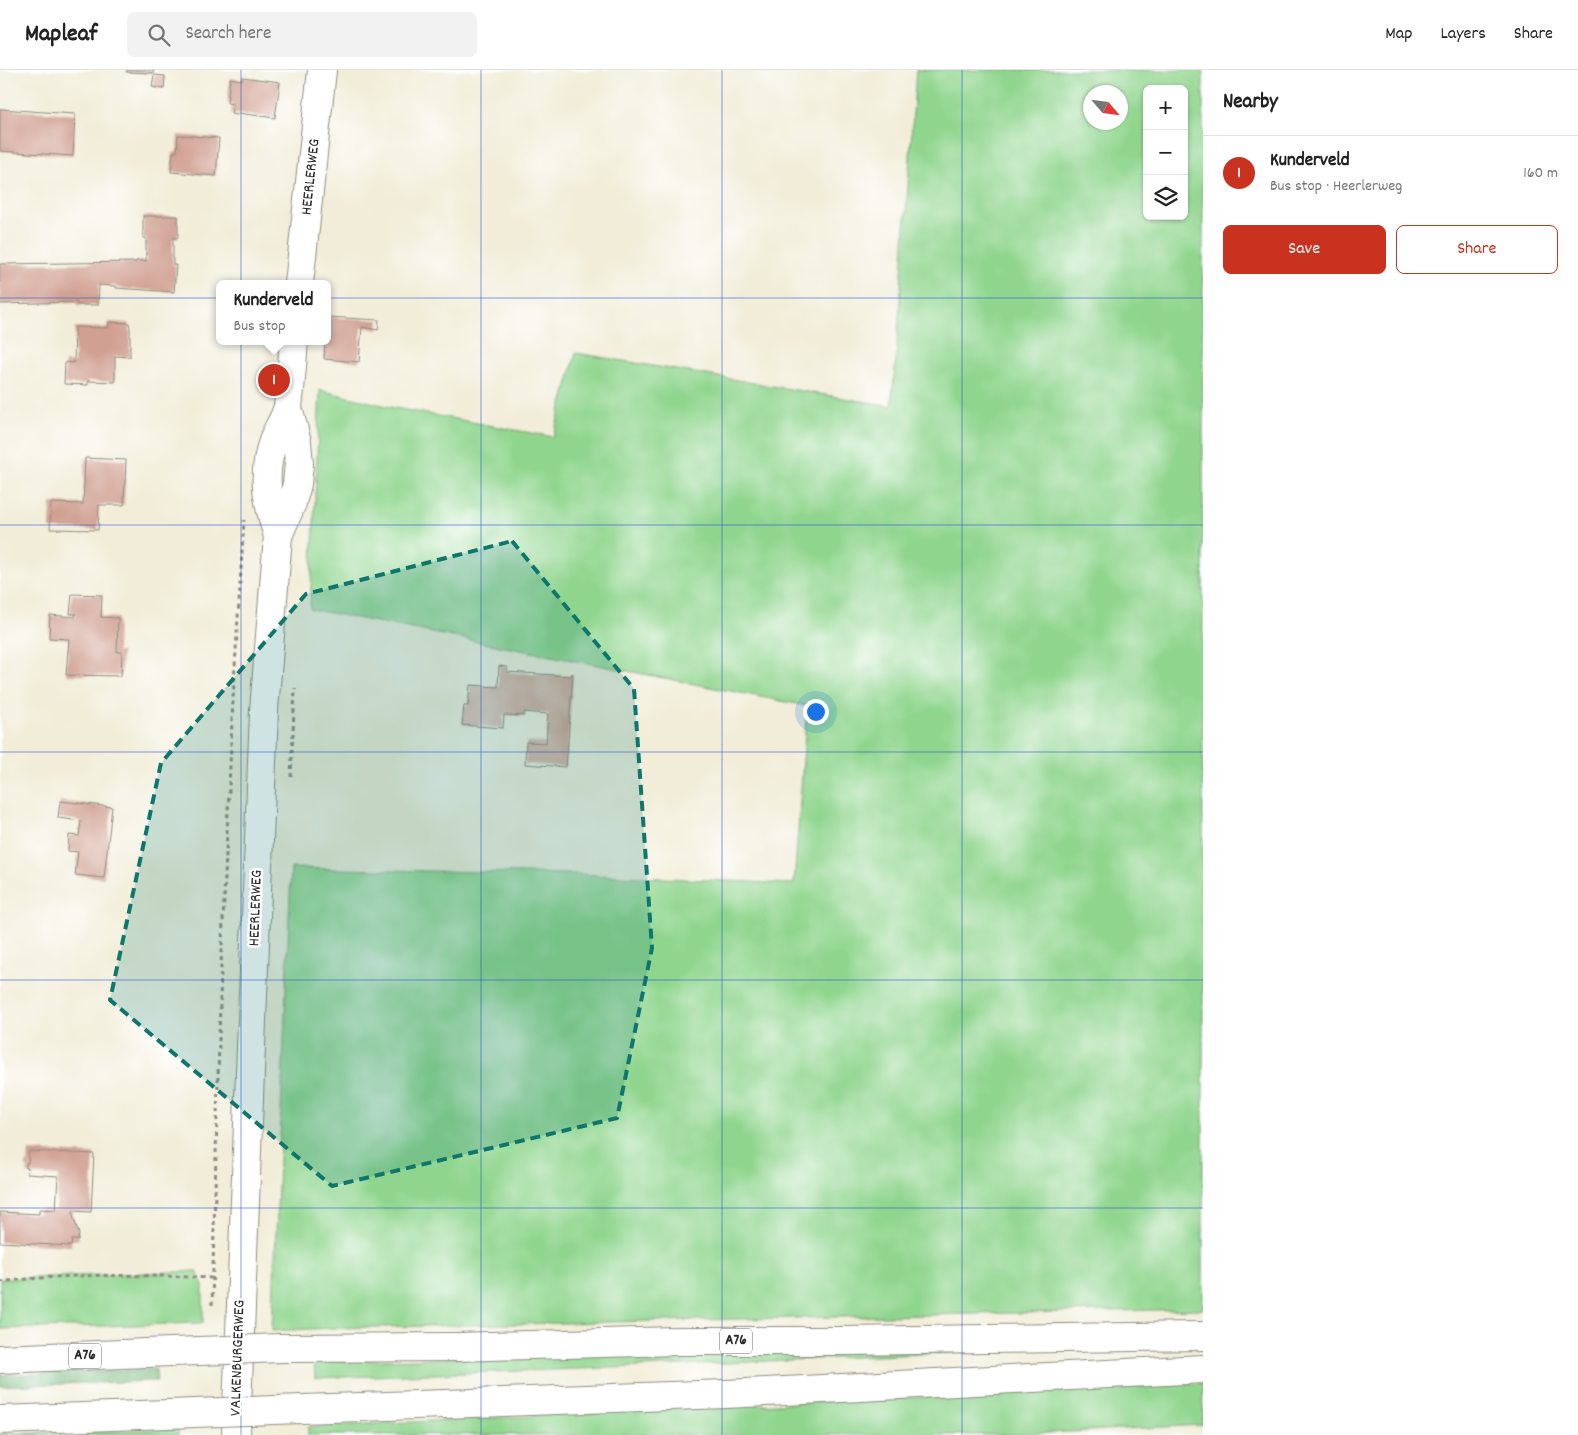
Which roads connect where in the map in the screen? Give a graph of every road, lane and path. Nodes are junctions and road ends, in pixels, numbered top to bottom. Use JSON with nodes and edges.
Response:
{"nodes":[{"id":1,"x":322,"y":70,"type":"edge"},
{"id":2,"x":299,"y":280,"type":"edge"},
{"id":3,"x":294,"y":345,"type":"edge"},
{"id":4,"x":241,"y":565,"type":"dead end"},
{"id":5,"x":212,"y":1278,"type":"junction"},
{"id":6,"x":241,"y":1280,"type":"junction"},
{"id":7,"x":0,"y":1282,"type":"edge"},
{"id":8,"x":1203,"y":1336,"type":"edge"},
{"id":9,"x":0,"y":1359,"type":"edge"},
{"id":10,"x":1203,"y":1369,"type":"edge"},
{"id":11,"x":0,"y":1420,"type":"edge"},
{"id":12,"x":236,"y":1435,"type":"edge"}],
"edges":[{"from":1,"to":2,"type":"main road","name":"HEERLERWEG"},
{"from":3,"to":6,"type":"main road","name":"HEERLERWEG"},
{"from":4,"to":5,"type":"path","name":"HEERLERWEG"},
{"from":5,"to":6,"type":"path"},
{"from":5,"to":7,"type":"path"},
{"from":6,"to":12,"type":"main road","name":"VALKENBURGERWEG"},
{"from":8,"to":9,"type":"main road","number":"A76","bridge":true},
{"from":10,"to":11,"type":"main road","bridge":true}]}
